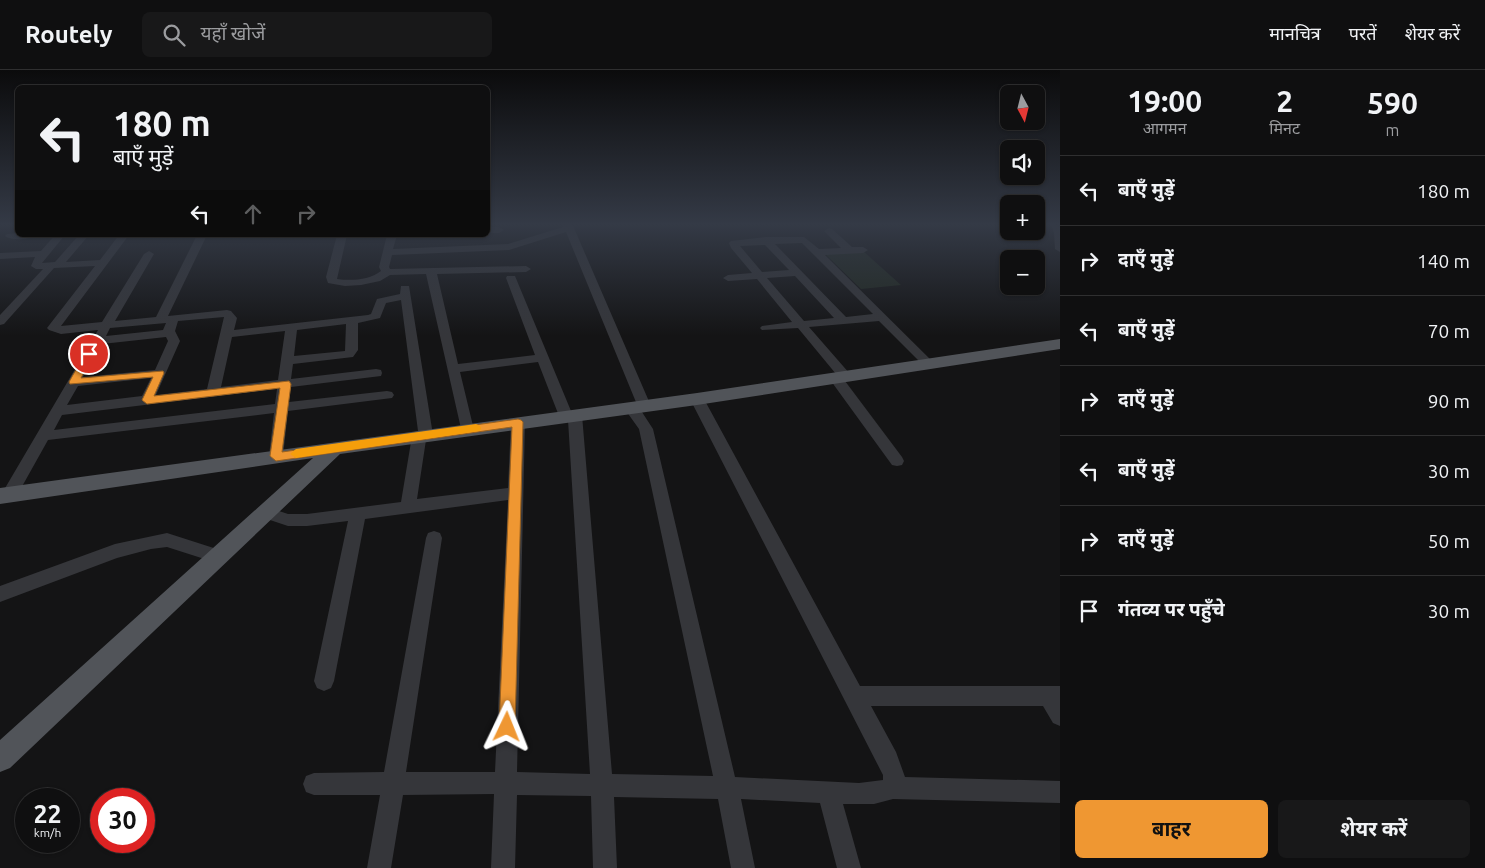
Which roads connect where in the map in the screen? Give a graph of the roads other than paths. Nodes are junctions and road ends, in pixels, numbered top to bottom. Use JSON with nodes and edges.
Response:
{"nodes":[{"id":1,"x":39,"y":261,"type":"edge"},
{"id":2,"x":59,"y":261,"type":"edge"},
{"id":3,"x":145,"y":261,"type":"edge"},
{"id":4,"x":189,"y":261,"type":"edge"},
{"id":5,"x":335,"y":261,"type":"edge"},
{"id":6,"x":386,"y":261,"type":"edge"},
{"id":7,"x":446,"y":261,"type":"edge"},
{"id":8,"x":581,"y":261,"type":"edge"},
{"id":9,"x":748,"y":261,"type":"edge"},
{"id":10,"x":786,"y":261,"type":"edge"},
{"id":11,"x":825,"y":261,"type":"edge"},
{"id":12,"x":102,"y":263,"type":"joint"},
{"id":13,"x":54,"y":266,"type":"junction"},
{"id":14,"x":526,"y":269,"type":"dead end"},
{"id":15,"x":387,"y":272,"type":"junction"},
{"id":16,"x":431,"y":272,"type":"junction"},
{"id":17,"x":445,"y":272,"type":"junction"},
{"id":18,"x":797,"y":273,"type":"junction"},
{"id":19,"x":760,"y":276,"type":"junction"},
{"id":20,"x":511,"y":278,"type":"dead end"},
{"id":21,"x":728,"y":278,"type":"dead end"},
{"id":22,"x":19,"y":301,"type":"junction"},
{"id":23,"x":0,"y":302,"type":"edge"},
{"id":24,"x":174,"y":318,"type":"junction"},
{"id":25,"x":882,"y":318,"type":"junction"},
{"id":26,"x":160,"y":320,"type":"junction"},
{"id":27,"x":352,"y":320,"type":"junction"},
{"id":28,"x":843,"y":321,"type":"junction"},
{"id":29,"x":0,"y":322,"type":"edge"},
{"id":30,"x":106,"y":326,"type":"junction"},
{"id":31,"x":800,"y":326,"type":"junction"},
{"id":32,"x":291,"y":327,"type":"junction"},
{"id":33,"x":766,"y":328,"type":"dead end"},
{"id":34,"x":170,"y":333,"type":"junction"},
{"id":35,"x":227,"y":334,"type":"junction"},
{"id":36,"x":97,"y":341,"type":"junction"},
{"id":37,"x":1052,"y":346,"type":"edge"},
{"id":38,"x":542,"y":358,"type":"junction"},
{"id":39,"x":288,"y":361,"type":"junction"},
{"id":40,"x":930,"y":365,"type":"junction"},
{"id":41,"x":453,"y":369,"type":"junction"},
{"id":42,"x":160,"y":373,"type":"junction"},
{"id":43,"x":376,"y":373,"type":"dead end"},
{"id":44,"x":841,"y":378,"type":"junction"},
{"id":45,"x":74,"y":382,"type":"junction"},
{"id":46,"x":286,"y":384,"type":"junction"},
{"id":47,"x":213,"y":392,"type":"junction"},
{"id":48,"x":387,"y":395,"type":"dead end"},
{"id":49,"x":697,"y":399,"type":"junction"},
{"id":50,"x":147,"y":400,"type":"junction"},
{"id":51,"x":637,"y":407,"type":"junction"},
{"id":52,"x":282,"y":408,"type":"junction"},
{"id":53,"x":57,"y":411,"type":"junction"},
{"id":54,"x":570,"y":415,"type":"junction"},
{"id":55,"x":518,"y":422,"type":"junction"},
{"id":56,"x":466,"y":430,"type":"junction"},
{"id":57,"x":42,"y":436,"type":"junction"},
{"id":58,"x":422,"y":436,"type":"junction"},
{"id":59,"x":335,"y":448,"type":"junction"},
{"id":60,"x":276,"y":456,"type":"junction"},
{"id":61,"x":896,"y":461,"type":"dead end"},
{"id":62,"x":515,"y":493,"type":"junction"},
{"id":63,"x":5,"y":495,"type":"edge"},
{"id":64,"x":408,"y":507,"type":"junction"},
{"id":65,"x":264,"y":512,"type":"junction"},
{"id":66,"x":358,"y":514,"type":"junction"},
{"id":67,"x":434,"y":538,"type":"dead end"},
{"id":68,"x":217,"y":556,"type":"junction"},
{"id":69,"x":0,"y":594,"type":"edge"},
{"id":70,"x":324,"y":681,"type":"dead end"},
{"id":71,"x":854,"y":696,"type":"junction"},
{"id":72,"x":1054,"y":696,"type":"edge"},
{"id":73,"x":1060,"y":716,"type":"edge"},
{"id":74,"x":0,"y":758,"type":"edge"},
{"id":75,"x":314,"y":784,"type":"dead end"},
{"id":76,"x":393,"y":784,"type":"junction"},
{"id":77,"x":505,"y":784,"type":"junction"},
{"id":78,"x":602,"y":786,"type":"junction"},
{"id":79,"x":727,"y":788,"type":"junction"},
{"id":80,"x":893,"y":788,"type":"junction"},
{"id":81,"x":828,"y":792,"type":"junction"},
{"id":82,"x":1060,"y":792,"type":"edge"},
{"id":83,"x":379,"y":868,"type":"edge"},
{"id":84,"x":503,"y":868,"type":"edge"},
{"id":85,"x":605,"y":868,"type":"edge"},
{"id":86,"x":743,"y":868,"type":"edge"},
{"id":87,"x":849,"y":868,"type":"edge"}],
"edges":[{"from":1,"to":13,"type":"street"},
{"from":2,"to":13,"type":"street"},
{"from":3,"to":30,"type":"street"},
{"from":4,"to":26,"type":"street"},
{"from":5,"to":15,"type":"street"},
{"from":6,"to":15,"type":"street"},
{"from":7,"to":17,"type":"street"},
{"from":8,"to":51,"type":"street"},
{"from":9,"to":19,"type":"street"},
{"from":10,"to":18,"type":"street"},
{"from":11,"to":25,"type":"street"},
{"from":12,"to":13,"type":"street"},
{"from":12,"to":30,"type":"street"},
{"from":13,"to":22,"type":"street"},
{"from":14,"to":17,"type":"street"},
{"from":15,"to":16,"type":"street"},
{"from":16,"to":17,"type":"street"},
{"from":16,"to":41,"type":"street"},
{"from":18,"to":19,"type":"street"},
{"from":18,"to":28,"type":"street"},
{"from":19,"to":21,"type":"street"},
{"from":19,"to":31,"type":"street"},
{"from":20,"to":38,"type":"street"},
{"from":22,"to":23,"type":"street"},
{"from":22,"to":29,"type":"street"},
{"from":24,"to":26,"type":"street"},
{"from":24,"to":34,"type":"street"},
{"from":24,"to":35,"type":"street"},
{"from":25,"to":28,"type":"street"},
{"from":25,"to":40,"type":"street"},
{"from":26,"to":30,"type":"street"},
{"from":27,"to":32,"type":"street"},
{"from":27,"to":39,"type":"street"},
{"from":27,"to":58,"type":"street"},
{"from":28,"to":31,"type":"street"},
{"from":30,"to":36,"type":"street"},
{"from":31,"to":33,"type":"street"},
{"from":31,"to":44,"type":"street"},
{"from":32,"to":35,"type":"street"},
{"from":32,"to":39,"type":"street"},
{"from":34,"to":36,"type":"street"},
{"from":34,"to":42,"type":"street"},
{"from":35,"to":47,"type":"street"},
{"from":36,"to":45,"type":"street"},
{"from":37,"to":40,"type":"main road"},
{"from":38,"to":41,"type":"street"},
{"from":38,"to":54,"type":"street"},
{"from":39,"to":46,"type":"street"},
{"from":40,"to":44,"type":"main road"},
{"from":41,"to":56,"type":"street"},
{"from":42,"to":45,"type":"street"},
{"from":42,"to":50,"type":"street"},
{"from":43,"to":46,"type":"street"},
{"from":44,"to":49,"type":"main road"},
{"from":44,"to":61,"type":"street"},
{"from":45,"to":53,"type":"street"},
{"from":46,"to":47,"type":"street"},
{"from":46,"to":52,"type":"street"},
{"from":47,"to":50,"type":"street"},
{"from":48,"to":52,"type":"street"},
{"from":49,"to":51,"type":"main road"},
{"from":49,"to":71,"type":"street"},
{"from":50,"to":53,"type":"street"},
{"from":51,"to":54,"type":"main road"},
{"from":51,"to":79,"type":"street"},
{"from":52,"to":57,"type":"street"},
{"from":52,"to":60,"type":"street"},
{"from":53,"to":57,"type":"street"},
{"from":54,"to":55,"type":"main road"},
{"from":54,"to":78,"type":"street"},
{"from":55,"to":56,"type":"main road"},
{"from":55,"to":62,"type":"street"},
{"from":56,"to":58,"type":"main road"},
{"from":57,"to":63,"type":"street"},
{"from":58,"to":59,"type":"main road"},
{"from":58,"to":64,"type":"street"},
{"from":59,"to":60,"type":"main road"},
{"from":59,"to":65,"type":"main road"},
{"from":60,"to":63,"type":"main road"},
{"from":62,"to":64,"type":"street"},
{"from":62,"to":77,"type":"street"},
{"from":64,"to":66,"type":"street"},
{"from":65,"to":66,"type":"street"},
{"from":65,"to":68,"type":"main road"},
{"from":66,"to":70,"type":"street"},
{"from":67,"to":76,"type":"street"},
{"from":68,"to":69,"type":"street"},
{"from":68,"to":74,"type":"main road"},
{"from":71,"to":72,"type":"street"},
{"from":71,"to":80,"type":"street"},
{"from":72,"to":73,"type":"street"},
{"from":75,"to":76,"type":"street"},
{"from":76,"to":77,"type":"street"},
{"from":76,"to":83,"type":"street"},
{"from":77,"to":78,"type":"street"},
{"from":77,"to":84,"type":"street"},
{"from":78,"to":79,"type":"street"},
{"from":78,"to":85,"type":"street"},
{"from":79,"to":81,"type":"street"},
{"from":79,"to":86,"type":"street"},
{"from":80,"to":81,"type":"street"},
{"from":80,"to":82,"type":"street"},
{"from":81,"to":87,"type":"street"}]}
